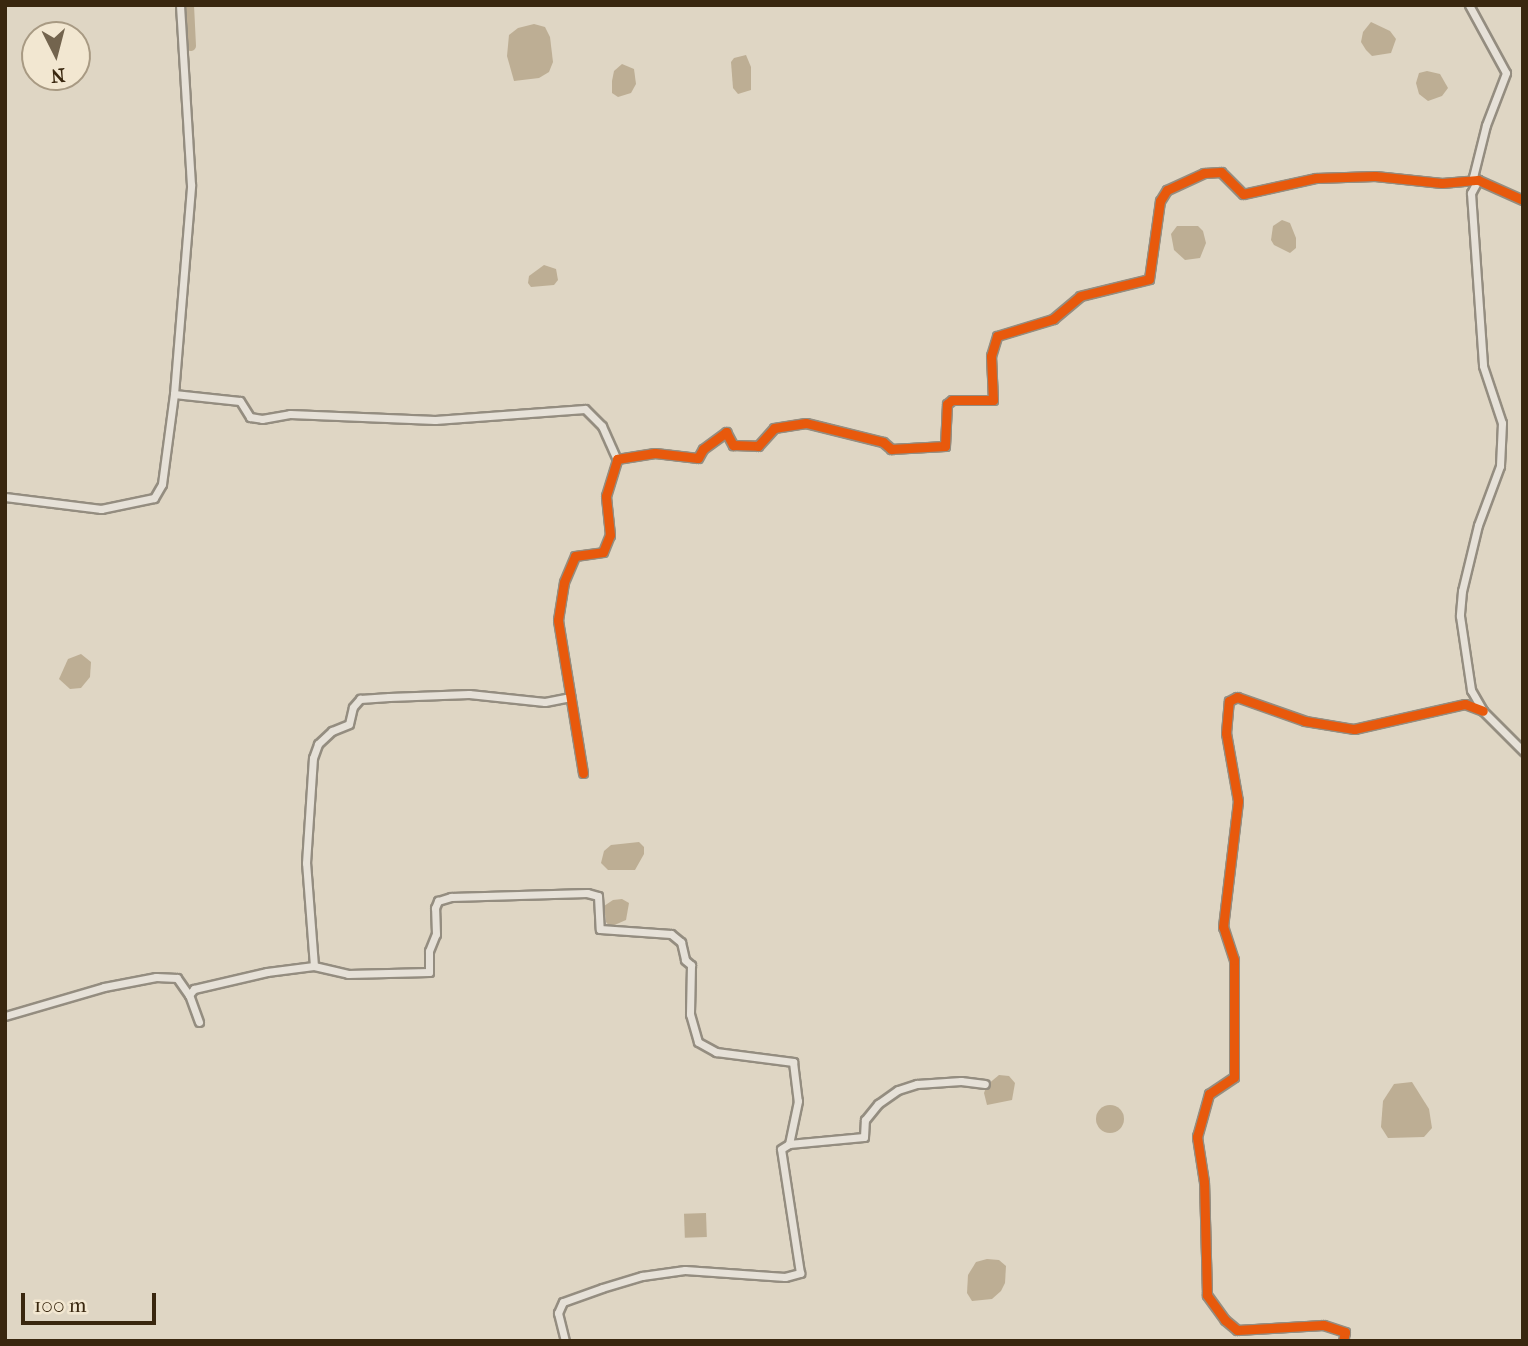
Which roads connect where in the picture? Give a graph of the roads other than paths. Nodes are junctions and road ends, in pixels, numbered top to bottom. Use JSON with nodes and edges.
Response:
{"nodes":[{"id":1,"x":180,"y":5,"type":"edge"},
{"id":2,"x":1469,"y":5,"type":"edge"},
{"id":3,"x":1478,"y":180,"type":"junction"},
{"id":4,"x":1523,"y":200,"type":"edge"},
{"id":5,"x":174,"y":394,"type":"junction"},
{"id":6,"x":617,"y":459,"type":"junction"},
{"id":7,"x":5,"y":497,"type":"edge"},
{"id":8,"x":571,"y":697,"type":"junction"},
{"id":9,"x":1483,"y":711,"type":"junction"},
{"id":10,"x":1523,"y":751,"type":"edge"},
{"id":11,"x":583,"y":773,"type":"dead end"},
{"id":12,"x":314,"y":966,"type":"junction"},
{"id":13,"x":189,"y":995,"type":"junction"},
{"id":14,"x":5,"y":1016,"type":"edge"},
{"id":15,"x":199,"y":1022,"type":"dead end"},
{"id":16,"x":985,"y":1084,"type":"dead end"},
{"id":17,"x":789,"y":1144,"type":"junction"},
{"id":18,"x":565,"y":1341,"type":"edge"},
{"id":19,"x":1343,"y":1341,"type":"edge"}],
"edges":[{"from":1,"to":5,"type":"street"},
{"from":2,"to":3,"type":"street"},
{"from":3,"to":4,"type":"street"},
{"from":3,"to":6,"type":"street"},
{"from":3,"to":9,"type":"street"},
{"from":5,"to":6,"type":"street"},
{"from":5,"to":7,"type":"street"},
{"from":6,"to":8,"type":"street"},
{"from":8,"to":11,"type":"street"},
{"from":8,"to":12,"type":"street"},
{"from":9,"to":10,"type":"street"},
{"from":9,"to":19,"type":"street"},
{"from":12,"to":13,"type":"street"},
{"from":12,"to":17,"type":"street"},
{"from":13,"to":14,"type":"street"},
{"from":13,"to":15,"type":"street"},
{"from":16,"to":17,"type":"street"},
{"from":17,"to":18,"type":"street"}]}
